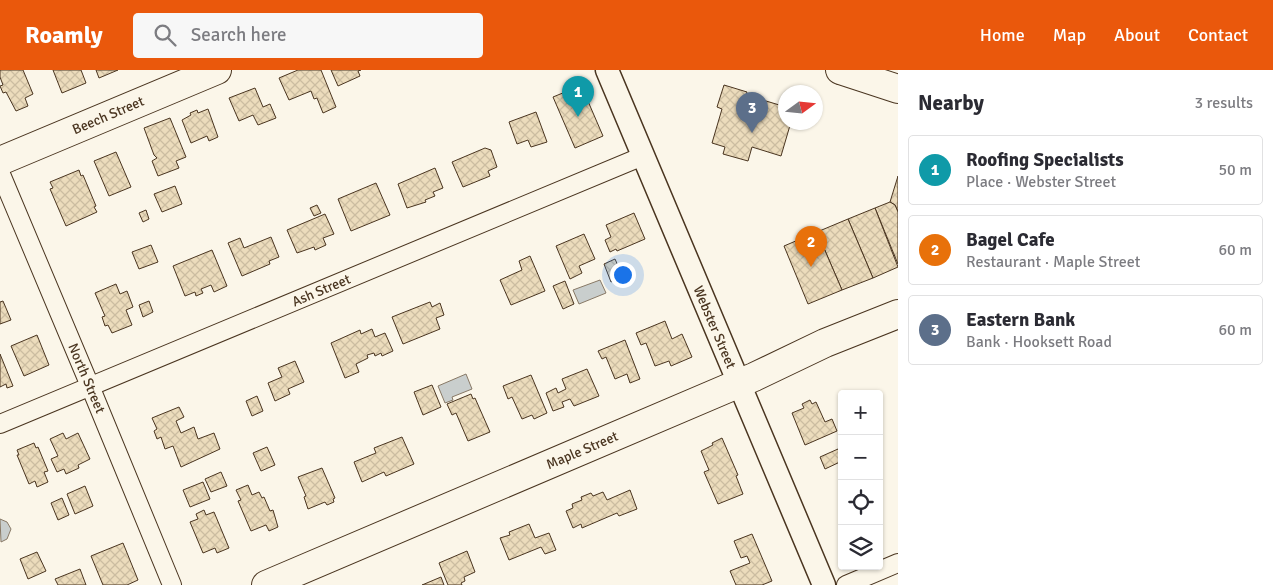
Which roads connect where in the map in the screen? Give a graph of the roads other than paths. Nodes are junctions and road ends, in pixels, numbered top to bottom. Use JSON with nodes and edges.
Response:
{"nodes":[{"id":1,"x":217,"y":70,"type":"edge"},
{"id":2,"x":607,"y":70,"type":"edge"},
{"id":3,"x":840,"y":70,"type":"edge"},
{"id":4,"x":898,"y":89,"type":"edge"},
{"id":5,"x":642,"y":156,"type":"junction"},
{"id":6,"x":0,"y":161,"type":"edge"},
{"id":7,"x":0,"y":172,"type":"edge"},
{"id":8,"x":898,"y":314,"type":"edge"},
{"id":9,"x":739,"y":384,"type":"junction"},
{"id":10,"x":90,"y":386,"type":"junction"},
{"id":11,"x":0,"y":424,"type":"edge"},
{"id":12,"x":898,"y":563,"type":"edge"},
{"id":13,"x":172,"y":585,"type":"edge"},
{"id":14,"x":266,"y":585,"type":"edge"},
{"id":15,"x":824,"y":585,"type":"edge"},
{"id":16,"x":846,"y":585,"type":"edge"}],
"edges":[{"from":1,"to":6,"type":"main road","name":"Beech Street"},
{"from":2,"to":5,"type":"street","name":"Webster Street"},
{"from":3,"to":4,"type":"main road"},
{"from":5,"to":9,"type":"street","name":"Webster Street"},
{"from":5,"to":10,"type":"street","name":"Ash Street"},
{"from":7,"to":10,"type":"street","name":"North Street"},
{"from":8,"to":9,"type":"main road","name":"Maple Street"},
{"from":9,"to":14,"type":"main road","name":"Maple Street"},
{"from":9,"to":15,"type":"street","name":"Webster Street"},
{"from":10,"to":11,"type":"street","name":"Ash Street"},
{"from":10,"to":13,"type":"street","name":"North Street"},
{"from":12,"to":16,"type":"street"}]}
